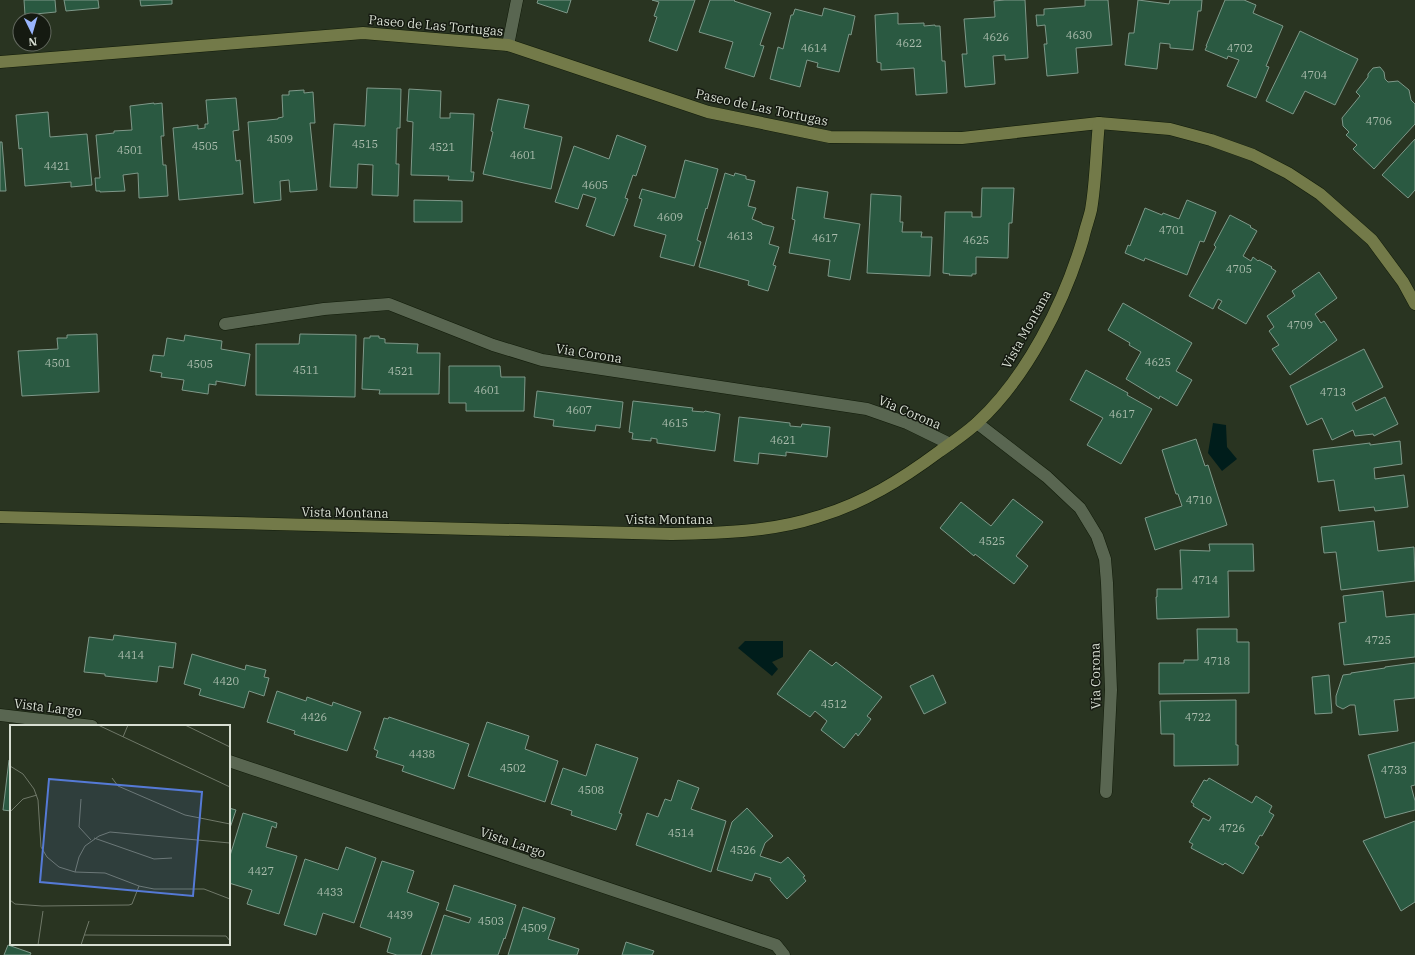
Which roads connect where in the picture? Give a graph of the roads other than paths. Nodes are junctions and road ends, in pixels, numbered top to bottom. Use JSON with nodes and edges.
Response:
{"nodes":[{"id":1,"x":517,"y":0,"type":"edge"},
{"id":2,"x":508,"y":45,"type":"junction"},
{"id":3,"x":0,"y":62,"type":"edge"},
{"id":4,"x":1099,"y":123,"type":"junction"},
{"id":5,"x":1415,"y":304,"type":"edge"},
{"id":6,"x":225,"y":324,"type":"dead end"},
{"id":7,"x":977,"y":423,"type":"junction"},
{"id":8,"x":950,"y":444,"type":"junction"},
{"id":9,"x":0,"y":517,"type":"edge"},
{"id":10,"x":0,"y":715,"type":"edge"},
{"id":11,"x":84,"y":725,"type":"edge"},
{"id":12,"x":230,"y":761,"type":"edge"},
{"id":13,"x":1106,"y":792,"type":"dead end"},
{"id":14,"x":784,"y":955,"type":"edge"}],
"edges":[{"from":1,"to":2,"type":"street"},
{"from":2,"to":3,"type":"street","name":"Paseo de Las Tortugas"},
{"from":2,"to":4,"type":"street","name":"Paseo de Las Tortugas"},
{"from":4,"to":5,"type":"street","name":"Paseo de Las Tortugas"},
{"from":4,"to":7,"type":"street","name":"Vista Montana"},
{"from":6,"to":8,"type":"street","name":"Via Corona"},
{"from":7,"to":8,"type":"street","name":"Vista Montana"},
{"from":7,"to":13,"type":"street","name":"Via Corona"},
{"from":8,"to":9,"type":"street","name":"Vista Montana"},
{"from":10,"to":11,"type":"street","name":"Vista Largo"},
{"from":12,"to":14,"type":"street","name":"Vista Largo"}]}
